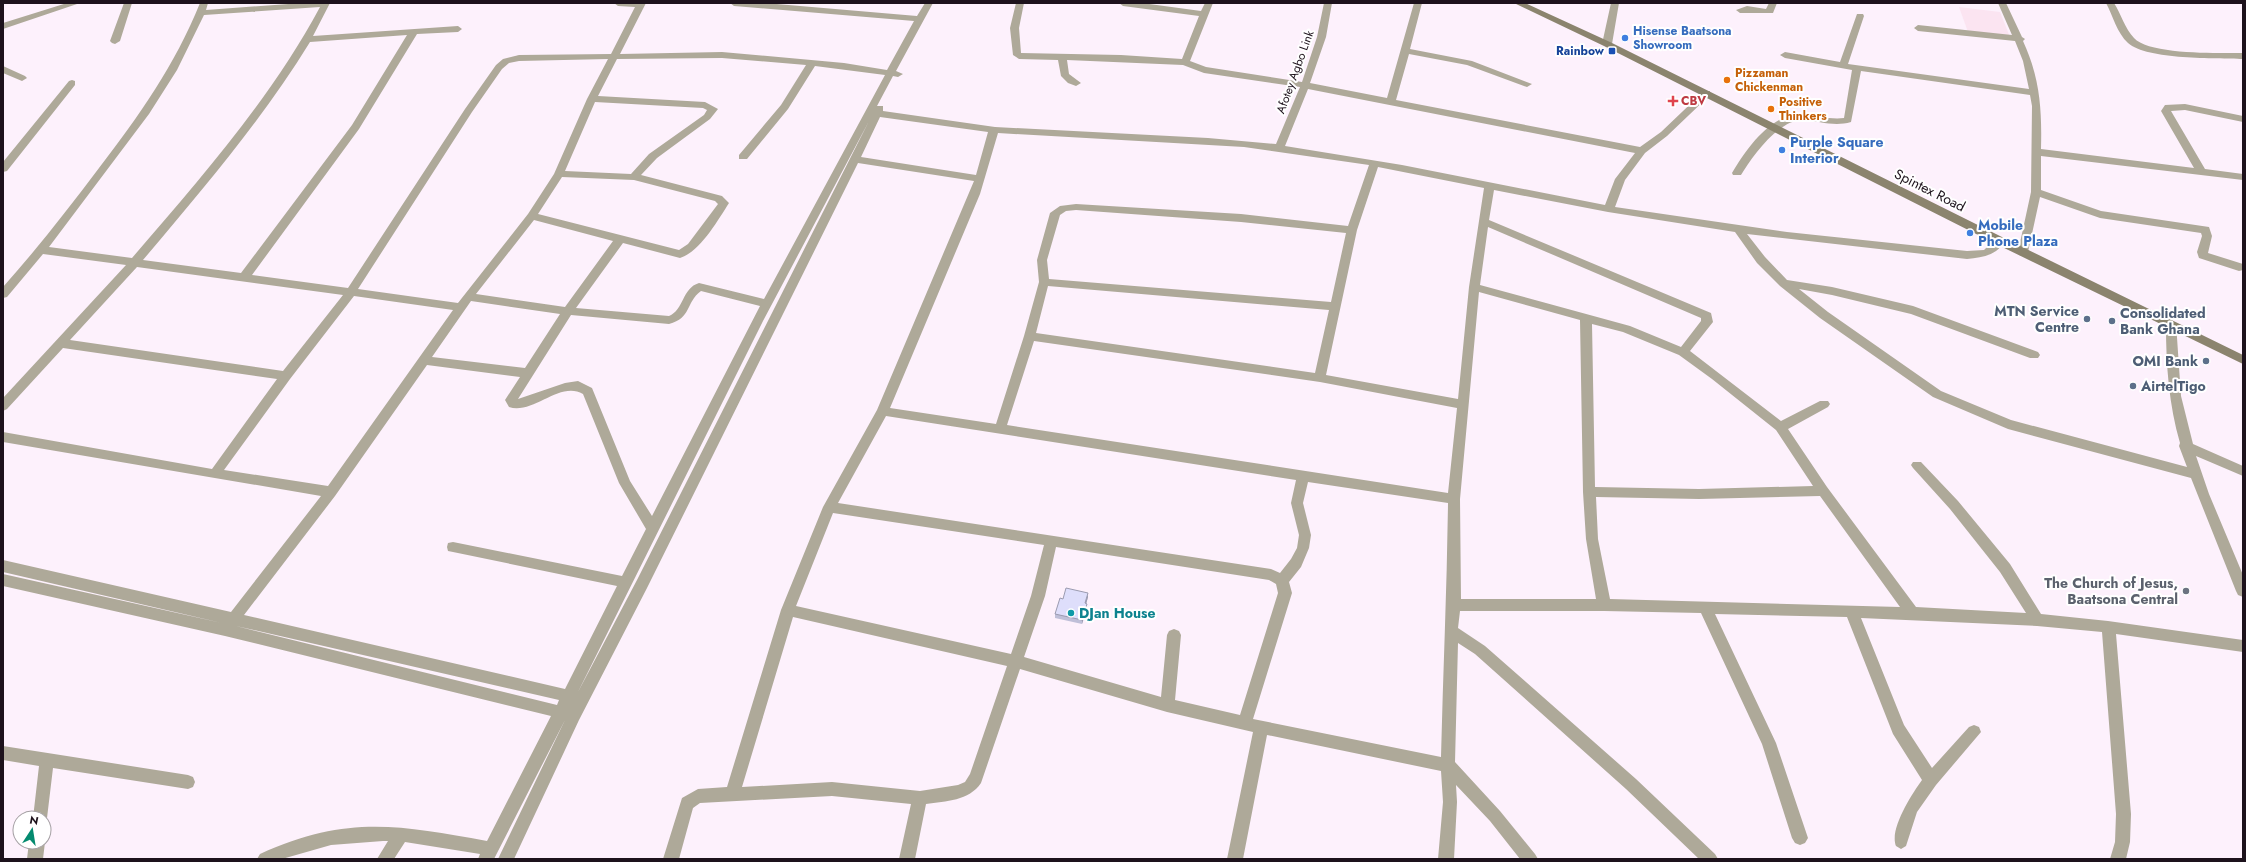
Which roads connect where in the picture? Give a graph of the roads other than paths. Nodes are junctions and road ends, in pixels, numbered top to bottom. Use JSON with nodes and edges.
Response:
{"nodes":[{"id":1,"x":76,"y":3,"type":"edge"},
{"id":2,"x":128,"y":3,"type":"edge"},
{"id":3,"x":204,"y":3,"type":"edge"},
{"id":4,"x":618,"y":3,"type":"edge"},
{"id":5,"x":734,"y":3,"type":"edge"},
{"id":6,"x":929,"y":3,"type":"edge"},
{"id":7,"x":937,"y":3,"type":"edge"},
{"id":8,"x":1020,"y":3,"type":"edge"},
{"id":9,"x":1123,"y":3,"type":"edge"},
{"id":10,"x":1209,"y":3,"type":"edge"},
{"id":11,"x":1328,"y":3,"type":"edge"},
{"id":12,"x":1418,"y":3,"type":"edge"},
{"id":13,"x":1518,"y":3,"type":"edge"},
{"id":14,"x":1615,"y":3,"type":"edge"},
{"id":15,"x":1773,"y":3,"type":"edge"},
{"id":16,"x":2002,"y":3,"type":"edge"},
{"id":17,"x":2110,"y":3,"type":"edge"},
{"id":18,"x":325,"y":4,"type":"edge"},
{"id":19,"x":641,"y":4,"type":"edge"},
{"id":20,"x":1529,"y":5,"type":"edge"},
{"id":21,"x":1740,"y":10,"type":"dead end"},
{"id":22,"x":200,"y":13,"type":"junction"},
{"id":23,"x":1204,"y":14,"type":"junction"},
{"id":24,"x":1860,"y":16,"type":"dead end"},
{"id":25,"x":920,"y":19,"type":"junction"},
{"id":26,"x":3,"y":26,"type":"edge"},
{"id":27,"x":1918,"y":28,"type":"dead end"},
{"id":28,"x":458,"y":29,"type":"dead end"},
{"id":29,"x":413,"y":33,"type":"junction"},
{"id":30,"x":307,"y":39,"type":"junction"},
{"id":31,"x":2020,"y":39,"type":"junction"},
{"id":32,"x":115,"y":41,"type":"dead end"},
{"id":33,"x":1608,"y":44,"type":"junction"},
{"id":34,"x":1405,"y":51,"type":"junction"},
{"id":35,"x":1785,"y":56,"type":"dead end"},
{"id":36,"x":2243,"y":56,"type":"edge"},
{"id":37,"x":613,"y":57,"type":"junction"},
{"id":38,"x":1062,"y":57,"type":"junction"},
{"id":39,"x":1185,"y":62,"type":"junction"},
{"id":40,"x":812,"y":63,"type":"junction"},
{"id":41,"x":1843,"y":66,"type":"junction"},
{"id":42,"x":3,"y":69,"type":"edge"},
{"id":43,"x":1857,"y":69,"type":"junction"},
{"id":44,"x":895,"y":73,"type":"junction"},
{"id":45,"x":22,"y":78,"type":"dead end"},
{"id":46,"x":72,"y":83,"type":"dead end"},
{"id":47,"x":1076,"y":83,"type":"dead end"},
{"id":48,"x":1527,"y":84,"type":"dead end"},
{"id":49,"x":1304,"y":85,"type":"junction"},
{"id":50,"x":1707,"y":93,"type":"junction"},
{"id":51,"x":2035,"y":93,"type":"junction"},
{"id":52,"x":592,"y":99,"type":"junction"},
{"id":53,"x":1391,"y":102,"type":"junction"},
{"id":54,"x":873,"y":113,"type":"junction"},
{"id":55,"x":2243,"y":119,"type":"edge"},
{"id":56,"x":1776,"y":129,"type":"junction"},
{"id":57,"x":994,"y":130,"type":"junction"},
{"id":58,"x":1279,"y":148,"type":"junction"},
{"id":59,"x":1642,"y":151,"type":"junction"},
{"id":60,"x":2037,"y":152,"type":"junction"},
{"id":61,"x":743,"y":157,"type":"dead end"},
{"id":62,"x":856,"y":159,"type":"junction"},
{"id":63,"x":1374,"y":164,"type":"junction"},
{"id":64,"x":3,"y":169,"type":"edge"},
{"id":65,"x":2201,"y":171,"type":"junction"},
{"id":66,"x":1737,"y":173,"type":"dead end"},
{"id":67,"x":559,"y":174,"type":"junction"},
{"id":68,"x":634,"y":177,"type":"junction"},
{"id":69,"x":2243,"y":177,"type":"edge"},
{"id":70,"x":979,"y":178,"type":"junction"},
{"id":71,"x":1489,"y":186,"type":"junction"},
{"id":72,"x":2036,"y":192,"type":"junction"},
{"id":73,"x":1609,"y":209,"type":"junction"},
{"id":74,"x":532,"y":216,"type":"junction"},
{"id":75,"x":1483,"y":221,"type":"junction"},
{"id":76,"x":1352,"y":230,"type":"junction"},
{"id":77,"x":1739,"y":230,"type":"junction"},
{"id":78,"x":620,"y":239,"type":"junction"},
{"id":79,"x":2000,"y":242,"type":"junction"},
{"id":80,"x":42,"y":250,"type":"junction"},
{"id":81,"x":2023,"y":252,"type":"junction"},
{"id":82,"x":135,"y":262,"type":"junction"},
{"id":83,"x":2239,"y":267,"type":"dead end"},
{"id":84,"x":244,"y":277,"type":"junction"},
{"id":85,"x":1044,"y":282,"type":"junction"},
{"id":86,"x":1784,"y":283,"type":"junction"},
{"id":87,"x":1474,"y":288,"type":"junction"},
{"id":88,"x":351,"y":292,"type":"junction"},
{"id":89,"x":3,"y":294,"type":"edge"},
{"id":90,"x":468,"y":296,"type":"junction"},
{"id":91,"x":768,"y":304,"type":"junction"},
{"id":92,"x":1335,"y":306,"type":"junction"},
{"id":93,"x":460,"y":308,"type":"junction"},
{"id":94,"x":568,"y":311,"type":"junction"},
{"id":95,"x":1586,"y":318,"type":"junction"},
{"id":96,"x":2172,"y":326,"type":"junction"},
{"id":97,"x":1030,"y":336,"type":"junction"},
{"id":98,"x":61,"y":343,"type":"junction"},
{"id":99,"x":1683,"y":352,"type":"junction"},
{"id":100,"x":2034,"y":355,"type":"dead end"},
{"id":101,"x":422,"y":360,"type":"junction"},
{"id":102,"x":2243,"y":360,"type":"edge"},
{"id":103,"x":527,"y":373,"type":"junction"},
{"id":104,"x":286,"y":376,"type":"junction"},
{"id":105,"x":1320,"y":378,"type":"junction"},
{"id":106,"x":1462,"y":404,"type":"junction"},
{"id":107,"x":1824,"y":404,"type":"dead end"},
{"id":108,"x":3,"y":406,"type":"edge"},
{"id":109,"x":883,"y":412,"type":"junction"},
{"id":110,"x":1780,"y":428,"type":"junction"},
{"id":111,"x":1000,"y":429,"type":"junction"},
{"id":112,"x":3,"y":437,"type":"edge"},
{"id":113,"x":2185,"y":446,"type":"junction"},
{"id":114,"x":1917,"y":465,"type":"dead end"},
{"id":115,"x":2243,"y":471,"type":"edge"},
{"id":116,"x":215,"y":474,"type":"junction"},
{"id":117,"x":2196,"y":474,"type":"junction"},
{"id":118,"x":1303,"y":476,"type":"junction"},
{"id":119,"x":1823,"y":491,"type":"junction"},
{"id":120,"x":331,"y":492,"type":"junction"},
{"id":121,"x":1588,"y":492,"type":"junction"},
{"id":122,"x":1454,"y":499,"type":"junction"},
{"id":123,"x":829,"y":507,"type":"junction"},
{"id":124,"x":652,"y":527,"type":"junction"},
{"id":125,"x":1051,"y":542,"type":"junction"},
{"id":126,"x":453,"y":547,"type":"dead end"},
{"id":127,"x":3,"y":566,"type":"edge"},
{"id":128,"x":3,"y":580,"type":"edge"},
{"id":129,"x":1282,"y":581,"type":"junction"},
{"id":130,"x":625,"y":582,"type":"junction"},
{"id":131,"x":2243,"y":591,"type":"edge"},
{"id":132,"x":1454,"y":605,"type":"junction"},
{"id":133,"x":1604,"y":605,"type":"junction"},
{"id":134,"x":1706,"y":609,"type":"junction"},
{"id":135,"x":788,"y":610,"type":"junction"},
{"id":136,"x":1852,"y":612,"type":"junction"},
{"id":137,"x":1912,"y":614,"type":"junction"},
{"id":138,"x":234,"y":620,"type":"junction"},
{"id":139,"x":2037,"y":620,"type":"junction"},
{"id":140,"x":2108,"y":627,"type":"junction"},
{"id":141,"x":225,"y":630,"type":"junction"},
{"id":142,"x":1451,"y":631,"type":"junction"},
{"id":143,"x":1174,"y":635,"type":"dead end"},
{"id":144,"x":2243,"y":646,"type":"edge"},
{"id":145,"x":1015,"y":661,"type":"junction"},
{"id":146,"x":576,"y":698,"type":"junction"},
{"id":147,"x":1168,"y":705,"type":"junction"},
{"id":148,"x":567,"y":714,"type":"junction"},
{"id":149,"x":1245,"y":723,"type":"junction"},
{"id":150,"x":1261,"y":727,"type":"junction"},
{"id":151,"x":1974,"y":732,"type":"dead end"},
{"id":152,"x":3,"y":754,"type":"edge"},
{"id":153,"x":47,"y":760,"type":"junction"},
{"id":154,"x":1448,"y":765,"type":"junction"},
{"id":155,"x":1931,"y":780,"type":"junction"},
{"id":156,"x":188,"y":782,"type":"dead end"},
{"id":157,"x":732,"y":795,"type":"junction"},
{"id":158,"x":920,"y":798,"type":"junction"},
{"id":159,"x":41,"y":810,"type":"edge"},
{"id":160,"x":401,"y":834,"type":"junction"},
{"id":161,"x":1800,"y":838,"type":"dead end"},
{"id":162,"x":1901,"y":841,"type":"dead end"},
{"id":163,"x":489,"y":854,"type":"edge"},
{"id":164,"x":265,"y":859,"type":"edge"},
{"id":165,"x":386,"y":859,"type":"edge"},
{"id":166,"x":506,"y":859,"type":"edge"},
{"id":167,"x":671,"y":859,"type":"edge"},
{"id":168,"x":907,"y":859,"type":"edge"},
{"id":169,"x":1235,"y":859,"type":"edge"},
{"id":170,"x":1446,"y":859,"type":"edge"},
{"id":171,"x":1530,"y":859,"type":"edge"},
{"id":172,"x":1710,"y":859,"type":"edge"},
{"id":173,"x":2118,"y":859,"type":"edge"}],
"edges":[{"from":1,"to":26,"type":"street"},
{"from":2,"to":32,"type":"street"},
{"from":3,"to":22,"type":"street"},
{"from":4,"to":19,"type":"street"},
{"from":5,"to":25,"type":"street"},
{"from":6,"to":25,"type":"street"},
{"from":7,"to":44,"type":"street"},
{"from":8,"to":38,"type":"street"},
{"from":9,"to":23,"type":"street"},
{"from":10,"to":23,"type":"street"},
{"from":11,"to":49,"type":"street","name":"Afotey Agbo Link"},
{"from":12,"to":34,"type":"street"},
{"from":13,"to":20,"type":"main road","name":"Spintex Road"},
{"from":14,"to":33,"type":"street"},
{"from":15,"to":21,"type":"street"},
{"from":16,"to":31,"type":"street"},
{"from":17,"to":36,"type":"street"},
{"from":18,"to":22,"type":"street"},
{"from":18,"to":30,"type":"street"},
{"from":19,"to":37,"type":"street"},
{"from":20,"to":33,"type":"main road","name":"Spintex Road"},
{"from":22,"to":80,"type":"street"},
{"from":23,"to":39,"type":"street"},
{"from":24,"to":41,"type":"street"},
{"from":25,"to":44,"type":"street"},
{"from":27,"to":31,"type":"street"},
{"from":28,"to":29,"type":"street"},
{"from":29,"to":30,"type":"street"},
{"from":29,"to":84,"type":"street"},
{"from":30,"to":82,"type":"street"},
{"from":31,"to":51,"type":"street"},
{"from":33,"to":50,"type":"main road","name":"Spintex Road"},
{"from":34,"to":48,"type":"street"},
{"from":34,"to":53,"type":"street"},
{"from":35,"to":41,"type":"street"},
{"from":37,"to":40,"type":"street"},
{"from":37,"to":52,"type":"street"},
{"from":37,"to":88,"type":"street"},
{"from":38,"to":39,"type":"street"},
{"from":38,"to":47,"type":"street"},
{"from":39,"to":49,"type":"street"},
{"from":40,"to":44,"type":"street"},
{"from":40,"to":61,"type":"street"},
{"from":41,"to":43,"type":"street"},
{"from":42,"to":45,"type":"street"},
{"from":43,"to":51,"type":"street"},
{"from":43,"to":56,"type":"street"},
{"from":44,"to":54,"type":"street"},
{"from":46,"to":64,"type":"street"},
{"from":49,"to":53,"type":"street"},
{"from":49,"to":58,"type":"street","name":"Afotey Agbo Link"},
{"from":50,"to":56,"type":"main road","name":"Spintex Road"},
{"from":50,"to":59,"type":"street"},
{"from":51,"to":60,"type":"street"},
{"from":52,"to":67,"type":"street"},
{"from":52,"to":68,"type":"street"},
{"from":53,"to":59,"type":"street"},
{"from":54,"to":57,"type":"street"},
{"from":54,"to":62,"type":"street"},
{"from":54,"to":91,"type":"street"},
{"from":55,"to":65,"type":"street"},
{"from":56,"to":66,"type":"street"},
{"from":56,"to":79,"type":"main road","name":"Spintex Road"},
{"from":57,"to":58,"type":"street"},
{"from":57,"to":70,"type":"street"},
{"from":58,"to":63,"type":"street"},
{"from":59,"to":73,"type":"street"},
{"from":60,"to":65,"type":"street"},
{"from":60,"to":72,"type":"street"},
{"from":62,"to":70,"type":"street"},
{"from":62,"to":146,"type":"street"},
{"from":63,"to":71,"type":"street"},
{"from":63,"to":76,"type":"street"},
{"from":65,"to":69,"type":"street"},
{"from":67,"to":68,"type":"street"},
{"from":67,"to":74,"type":"street"},
{"from":68,"to":78,"type":"street"},
{"from":70,"to":109,"type":"street"},
{"from":71,"to":73,"type":"street"},
{"from":71,"to":75,"type":"street"},
{"from":72,"to":81,"type":"street"},
{"from":72,"to":83,"type":"street"},
{"from":73,"to":77,"type":"street"},
{"from":74,"to":78,"type":"street"},
{"from":74,"to":90,"type":"street"},
{"from":75,"to":87,"type":"street"},
{"from":75,"to":99,"type":"street"},
{"from":76,"to":85,"type":"street"},
{"from":76,"to":92,"type":"street"},
{"from":77,"to":79,"type":"street"},
{"from":77,"to":86,"type":"street"},
{"from":78,"to":94,"type":"street"},
{"from":79,"to":81,"type":"main road","name":"Spintex Road"},
{"from":80,"to":82,"type":"street"},
{"from":80,"to":89,"type":"street"},
{"from":81,"to":96,"type":"main road","name":"Spintex Road"},
{"from":82,"to":84,"type":"street"},
{"from":82,"to":98,"type":"street"},
{"from":84,"to":88,"type":"street"},
{"from":85,"to":92,"type":"street"},
{"from":85,"to":97,"type":"street"},
{"from":86,"to":100,"type":"street"},
{"from":86,"to":117,"type":"street"},
{"from":87,"to":95,"type":"street"},
{"from":87,"to":106,"type":"street"},
{"from":88,"to":93,"type":"street"},
{"from":88,"to":104,"type":"street"},
{"from":90,"to":93,"type":"street"},
{"from":90,"to":94,"type":"street"},
{"from":91,"to":94,"type":"street"},
{"from":91,"to":124,"type":"street"},
{"from":92,"to":105,"type":"street"},
{"from":93,"to":101,"type":"street"},
{"from":94,"to":103,"type":"street"},
{"from":95,"to":99,"type":"street"},
{"from":95,"to":121,"type":"street"},
{"from":96,"to":102,"type":"main road","name":"Spintex Road"},
{"from":96,"to":113,"type":"street"},
{"from":97,"to":105,"type":"street"},
{"from":97,"to":111,"type":"street"},
{"from":98,"to":104,"type":"street"},
{"from":98,"to":108,"type":"street"},
{"from":99,"to":110,"type":"street"},
{"from":101,"to":103,"type":"street"},
{"from":101,"to":120,"type":"street"},
{"from":103,"to":124,"type":"street"},
{"from":104,"to":116,"type":"street"},
{"from":105,"to":106,"type":"street"},
{"from":106,"to":122,"type":"street"},
{"from":107,"to":110,"type":"street"},
{"from":109,"to":111,"type":"street"},
{"from":109,"to":123,"type":"street"},
{"from":110,"to":119,"type":"street"},
{"from":111,"to":118,"type":"street"},
{"from":112,"to":116,"type":"street"},
{"from":113,"to":115,"type":"street"},
{"from":113,"to":117,"type":"street"},
{"from":114,"to":139,"type":"street"},
{"from":116,"to":120,"type":"street"},
{"from":117,"to":131,"type":"street"},
{"from":118,"to":122,"type":"street"},
{"from":118,"to":129,"type":"street"},
{"from":119,"to":121,"type":"street"},
{"from":119,"to":137,"type":"street"},
{"from":120,"to":138,"type":"street"},
{"from":121,"to":133,"type":"street"},
{"from":122,"to":132,"type":"street"},
{"from":123,"to":125,"type":"street"},
{"from":123,"to":135,"type":"street"},
{"from":124,"to":130,"type":"street"},
{"from":125,"to":129,"type":"street"},
{"from":125,"to":145,"type":"street"},
{"from":126,"to":130,"type":"street"},
{"from":127,"to":138,"type":"street"},
{"from":128,"to":141,"type":"street"},
{"from":129,"to":149,"type":"street"},
{"from":130,"to":146,"type":"street"},
{"from":132,"to":133,"type":"street"},
{"from":132,"to":142,"type":"street"},
{"from":133,"to":134,"type":"street"},
{"from":134,"to":136,"type":"street"},
{"from":134,"to":161,"type":"street"},
{"from":135,"to":145,"type":"street"},
{"from":135,"to":157,"type":"street"},
{"from":136,"to":137,"type":"street"},
{"from":136,"to":155,"type":"street"},
{"from":137,"to":139,"type":"street"},
{"from":138,"to":141,"type":"street"},
{"from":138,"to":146,"type":"street"},
{"from":139,"to":140,"type":"street"},
{"from":140,"to":144,"type":"street"},
{"from":140,"to":173,"type":"street"},
{"from":141,"to":148,"type":"street"},
{"from":142,"to":154,"type":"street"},
{"from":142,"to":172,"type":"street"},
{"from":143,"to":147,"type":"street"},
{"from":145,"to":147,"type":"street"},
{"from":145,"to":158,"type":"street"},
{"from":146,"to":148,"type":"street"},
{"from":147,"to":149,"type":"street"},
{"from":148,"to":163,"type":"street"},
{"from":148,"to":166,"type":"street"},
{"from":149,"to":150,"type":"street"},
{"from":150,"to":154,"type":"street"},
{"from":150,"to":169,"type":"street"},
{"from":151,"to":155,"type":"street"},
{"from":152,"to":153,"type":"street"},
{"from":153,"to":156,"type":"street"},
{"from":153,"to":159,"type":"street"},
{"from":154,"to":170,"type":"street"},
{"from":154,"to":171,"type":"street"},
{"from":155,"to":162,"type":"street"},
{"from":157,"to":158,"type":"street"},
{"from":157,"to":167,"type":"street"},
{"from":158,"to":168,"type":"street"},
{"from":160,"to":163,"type":"street"},
{"from":160,"to":164,"type":"street"},
{"from":160,"to":165,"type":"street"}]}
